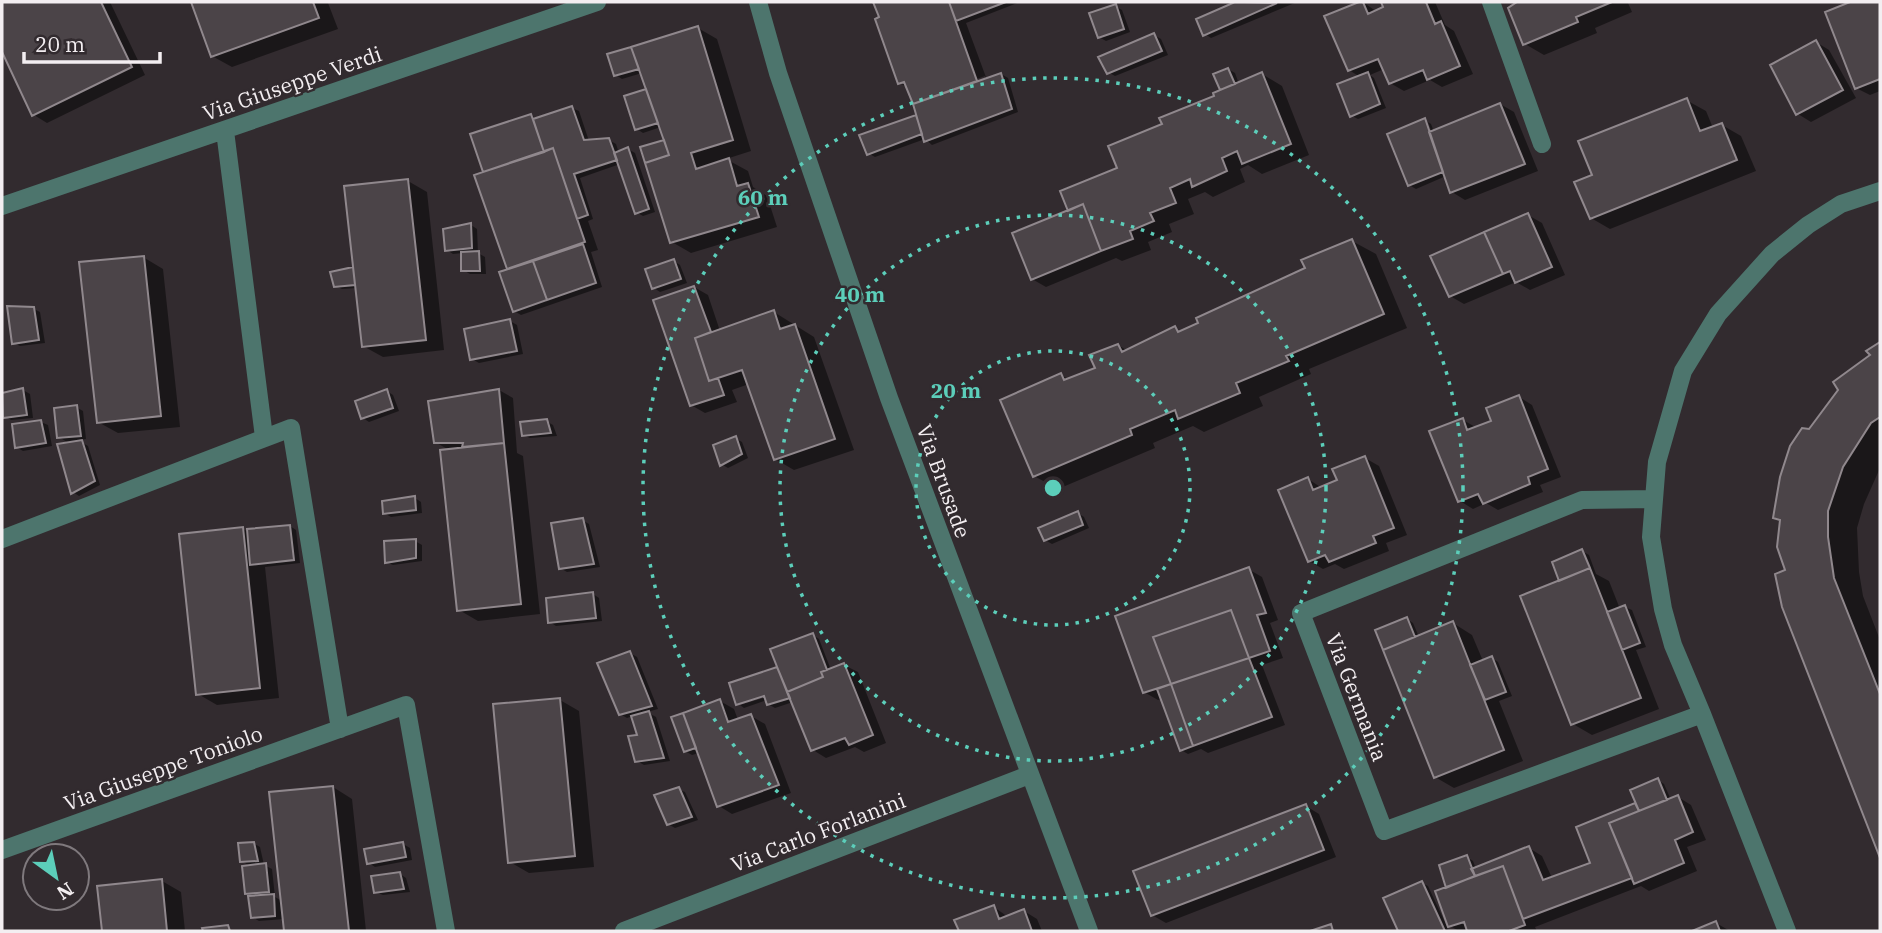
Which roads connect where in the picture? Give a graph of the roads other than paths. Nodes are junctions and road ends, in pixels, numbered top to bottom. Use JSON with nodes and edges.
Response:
{"nodes":[{"id":1,"x":597,"y":2,"type":"edge"},
{"id":2,"x":758,"y":2,"type":"edge"},
{"id":3,"x":1491,"y":2,"type":"edge"},
{"id":4,"x":225,"y":131,"type":"junction"},
{"id":5,"x":1542,"y":144,"type":"dead end"},
{"id":6,"x":1880,"y":191,"type":"edge"},
{"id":7,"x":2,"y":206,"type":"edge"},
{"id":8,"x":264,"y":438,"type":"junction"},
{"id":9,"x":1654,"y":499,"type":"junction"},
{"id":10,"x":2,"y":539,"type":"edge"},
{"id":11,"x":1702,"y":714,"type":"junction"},
{"id":12,"x":340,"y":729,"type":"junction"},
{"id":13,"x":1029,"y":775,"type":"junction"},
{"id":14,"x":2,"y":850,"type":"edge"},
{"id":15,"x":446,"y":931,"type":"edge"},
{"id":16,"x":624,"y":931,"type":"edge"},
{"id":17,"x":1089,"y":931,"type":"edge"},
{"id":18,"x":1787,"y":931,"type":"edge"}],
"edges":[{"from":1,"to":4,"type":"street","name":"Via Giuseppe Verdi"},
{"from":2,"to":13,"type":"street","name":"Via Brusade"},
{"from":3,"to":5,"type":"street"},
{"from":4,"to":7,"type":"street","name":"Via Giuseppe Verdi"},
{"from":4,"to":8,"type":"street"},
{"from":6,"to":9,"type":"street"},
{"from":8,"to":10,"type":"street"},
{"from":8,"to":12,"type":"street"},
{"from":9,"to":11,"type":"street"},
{"from":9,"to":11,"type":"street","name":"Via Germania"},
{"from":11,"to":18,"type":"street"},
{"from":12,"to":14,"type":"street","name":"Via Giuseppe Toniolo"},
{"from":12,"to":15,"type":"street","name":"Via Giuseppe Toniolo"},
{"from":13,"to":16,"type":"street","name":"Via Carlo Forlanini"},
{"from":13,"to":17,"type":"street","name":"Via Brusade"}]}
